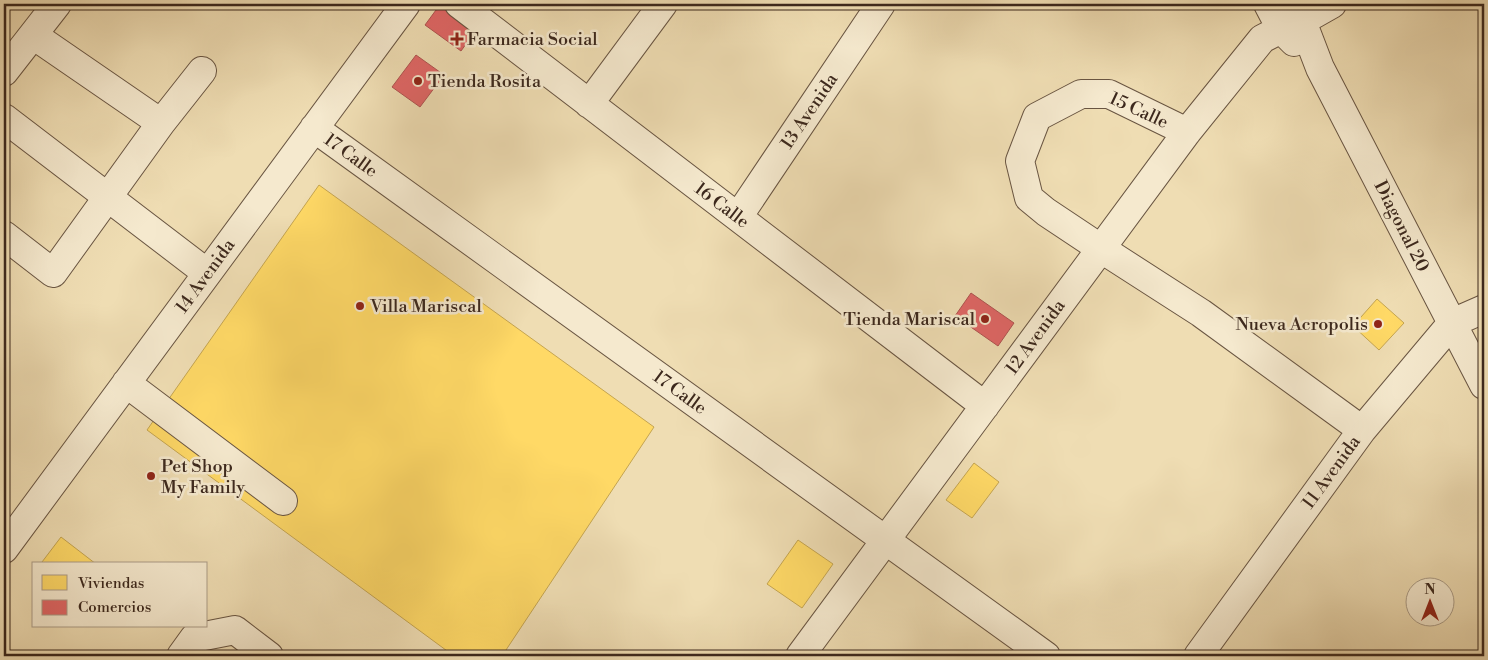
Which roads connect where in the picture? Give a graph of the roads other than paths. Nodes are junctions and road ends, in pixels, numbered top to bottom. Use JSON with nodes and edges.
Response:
{"nodes":[{"id":1,"x":57,"y":4,"type":"edge"},
{"id":2,"x":406,"y":4,"type":"edge"},
{"id":3,"x":459,"y":4,"type":"edge"},
{"id":4,"x":663,"y":4,"type":"edge"},
{"id":5,"x":881,"y":4,"type":"edge"},
{"id":6,"x":1268,"y":4,"type":"edge"},
{"id":7,"x":1332,"y":4,"type":"edge"},
{"id":8,"x":1291,"y":18,"type":"edge"},
{"id":9,"x":33,"y":35,"type":"junction"},
{"id":10,"x":202,"y":71,"type":"dead end"},
{"id":11,"x":4,"y":72,"type":"edge"},
{"id":12,"x":589,"y":104,"type":"junction"},
{"id":13,"x":4,"y":118,"type":"edge"},
{"id":14,"x":161,"y":123,"type":"junction"},
{"id":15,"x":314,"y":128,"type":"junction"},
{"id":16,"x":1187,"y":132,"type":"junction"},
{"id":17,"x":107,"y":196,"type":"junction"},
{"id":18,"x":738,"y":217,"type":"junction"},
{"id":19,"x":4,"y":235,"type":"edge"},
{"id":20,"x":1100,"y":248,"type":"junction"},
{"id":21,"x":207,"y":273,"type":"junction"},
{"id":22,"x":1484,"y":308,"type":"edge"},
{"id":23,"x":1452,"y":323,"type":"junction"},
{"id":24,"x":126,"y":383,"type":"junction"},
{"id":25,"x":1484,"y":385,"type":"edge"},
{"id":26,"x":985,"y":406,"type":"junction"},
{"id":27,"x":1362,"y":430,"type":"junction"},
{"id":28,"x":284,"y":501,"type":"dead end"},
{"id":29,"x":886,"y":540,"type":"junction"},
{"id":30,"x":4,"y":549,"type":"edge"},
{"id":31,"x":187,"y":647,"type":"edge"},
{"id":32,"x":269,"y":656,"type":"edge"},
{"id":33,"x":800,"y":656,"type":"edge"},
{"id":34,"x":1046,"y":656,"type":"edge"},
{"id":35,"x":1198,"y":656,"type":"edge"}],
"edges":[{"from":1,"to":9,"type":"street"},
{"from":2,"to":15,"type":"street","name":"14 Avenida"},
{"from":3,"to":12,"type":"street","name":"16 Calle"},
{"from":4,"to":12,"type":"street"},
{"from":5,"to":18,"type":"street","name":"13 Avenida"},
{"from":6,"to":8,"type":"street","name":"Diagonal 20"},
{"from":7,"to":8,"type":"street","name":"12 Avenida"},
{"from":8,"to":16,"type":"street","name":"12 Avenida"},
{"from":8,"to":23,"type":"street","name":"Diagonal 20"},
{"from":9,"to":11,"type":"street"},
{"from":9,"to":14,"type":"street"},
{"from":10,"to":14,"type":"street"},
{"from":12,"to":18,"type":"street","name":"16 Calle"},
{"from":13,"to":17,"type":"street"},
{"from":14,"to":17,"type":"street"},
{"from":15,"to":21,"type":"street","name":"14 Avenida"},
{"from":15,"to":29,"type":"street","name":"17 Calle"},
{"from":16,"to":20,"type":"street","name":"12 Avenida"},
{"from":16,"to":20,"type":"street","name":"15 Calle"},
{"from":17,"to":19,"type":"street"},
{"from":17,"to":21,"type":"street"},
{"from":18,"to":26,"type":"street","name":"16 Calle"},
{"from":20,"to":26,"type":"street","name":"12 Avenida"},
{"from":20,"to":27,"type":"street"},
{"from":21,"to":24,"type":"street","name":"14 Avenida"},
{"from":22,"to":23,"type":"street","name":"11 Avenida"},
{"from":23,"to":25,"type":"street","name":"Diagonal 20"},
{"from":23,"to":27,"type":"street","name":"11 Avenida"},
{"from":24,"to":28,"type":"street"},
{"from":24,"to":30,"type":"street","name":"14 Avenida"},
{"from":26,"to":29,"type":"street","name":"12 Avenida"},
{"from":27,"to":35,"type":"street","name":"11 Avenida"},
{"from":29,"to":33,"type":"street","name":"12 Avenida"},
{"from":29,"to":34,"type":"street","name":"17 Calle"},
{"from":31,"to":32,"type":"street"}]}
